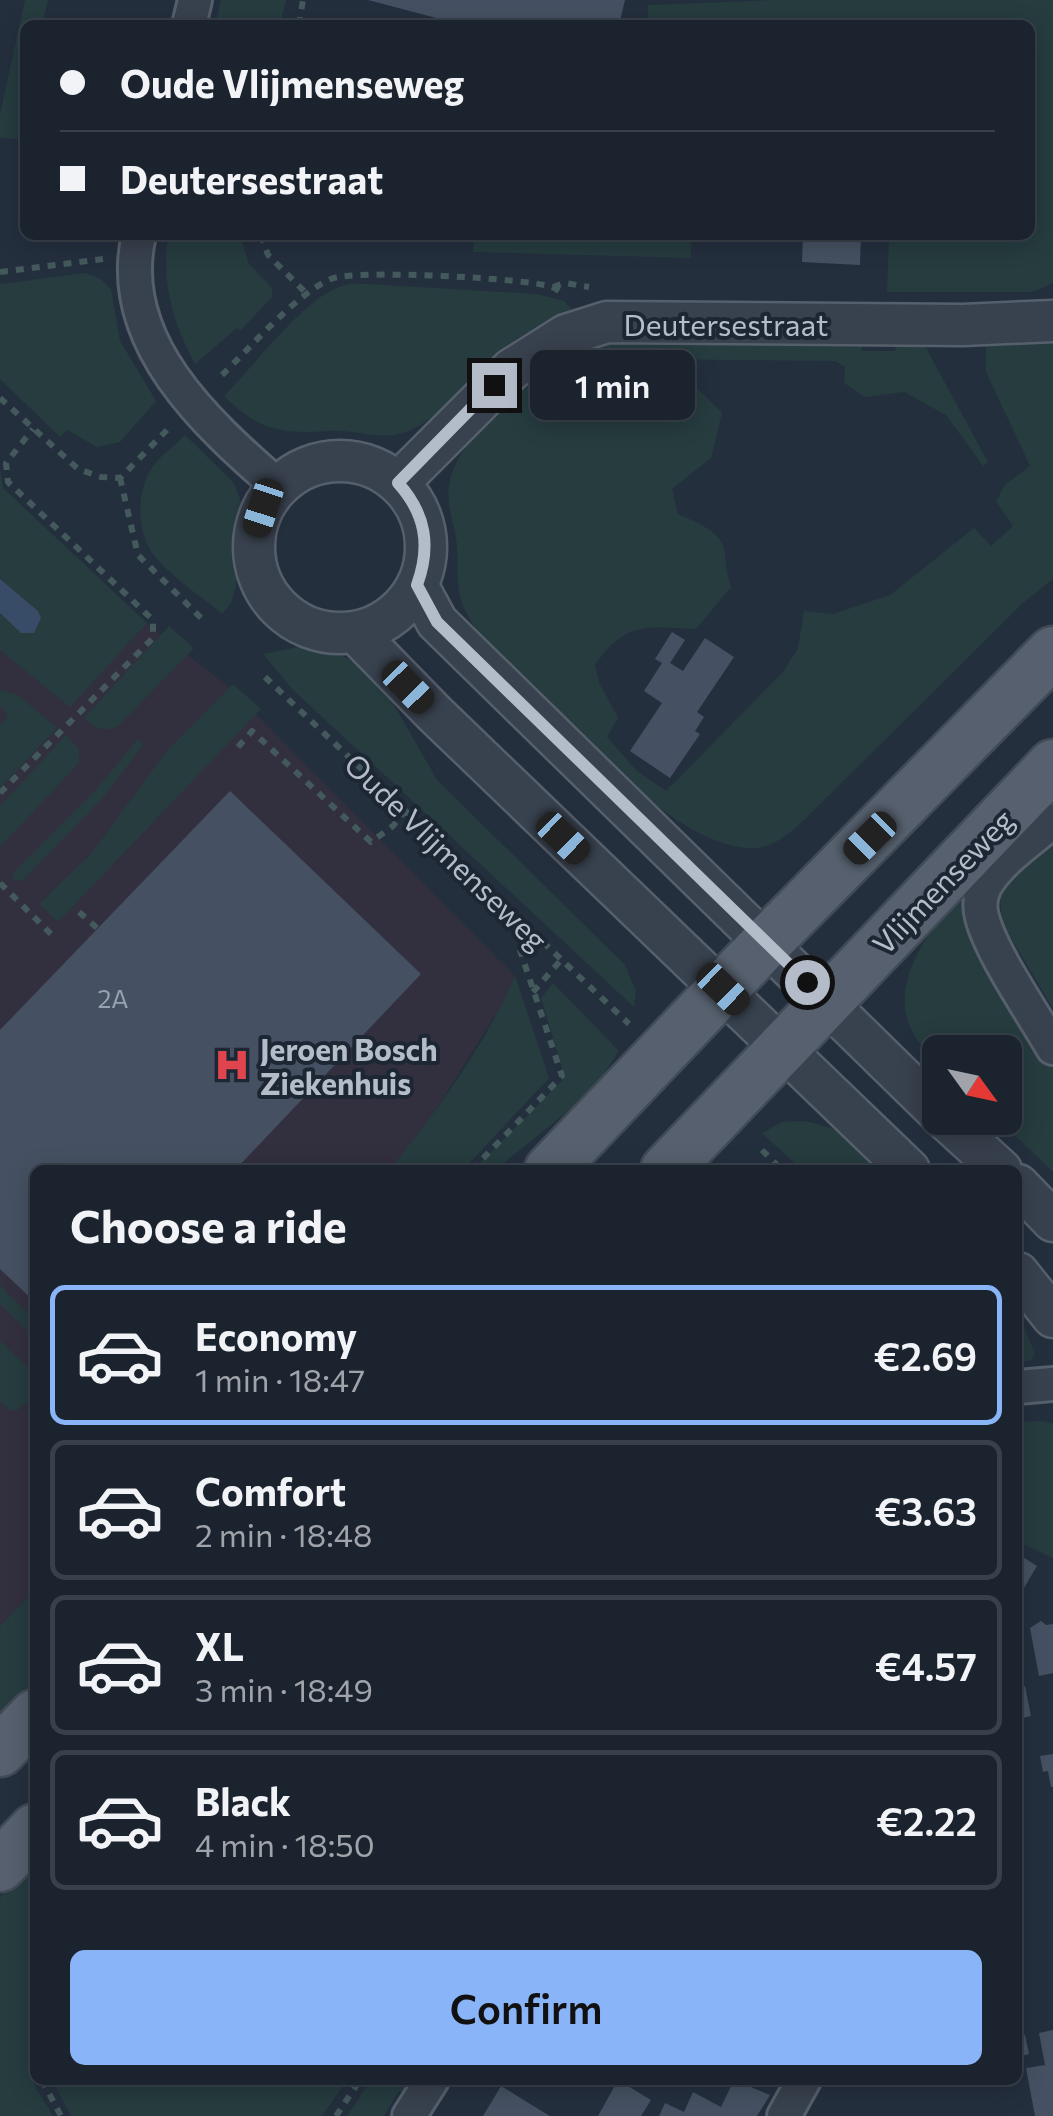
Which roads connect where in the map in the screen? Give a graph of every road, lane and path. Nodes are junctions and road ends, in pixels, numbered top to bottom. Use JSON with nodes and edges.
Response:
{"nodes":[{"id":1,"x":263,"y":240,"type":"edge"},
{"id":2,"x":137,"y":245,"type":"edge"},
{"id":3,"x":0,"y":272,"type":"edge"},
{"id":4,"x":552,"y":287,"type":"dead end"},
{"id":5,"x":308,"y":294,"type":"junction"},
{"id":6,"x":1053,"y":321,"type":"edge"},
{"id":7,"x":222,"y":375,"type":"dead end"},
{"id":8,"x":0,"y":398,"type":"edge"},
{"id":9,"x":32,"y":429,"type":"junction"},
{"id":10,"x":167,"y":430,"type":"dead end"},
{"id":11,"x":120,"y":478,"type":"junction"},
{"id":12,"x":398,"y":483,"type":"junction"},
{"id":13,"x":278,"y":486,"type":"junction"},
{"id":14,"x":417,"y":585,"type":"junction"},
{"id":15,"x":204,"y":620,"type":"dead end"},
{"id":16,"x":355,"y":632,"type":"junction"},
{"id":17,"x":1053,"y":652,"type":"edge"},
{"id":18,"x":265,"y":676,"type":"dead end"},
{"id":19,"x":238,"y":747,"type":"dead end"},
{"id":20,"x":1053,"y":764,"type":"edge"},
{"id":21,"x":0,"y":794,"type":"edge"},
{"id":22,"x":405,"y":811,"type":"junction"},
{"id":23,"x":1053,"y":820,"type":"edge"},
{"id":24,"x":0,"y":883,"type":"edge"},
{"id":25,"x":79,"y":912,"type":"dead end"},
{"id":26,"x":97,"y":928,"type":"dead end"},
{"id":27,"x":530,"y":930,"type":"junction"},
{"id":28,"x":54,"y":937,"type":"dead end"},
{"id":29,"x":767,"y":942,"type":"junction"},
{"id":30,"x":561,"y":960,"type":"junction"},
{"id":31,"x":723,"y":989,"type":"junction"},
{"id":32,"x":532,"y":993,"type":"junction"},
{"id":33,"x":826,"y":1002,"type":"junction"},
{"id":34,"x":630,"y":1025,"type":"dead end"},
{"id":35,"x":1053,"y":1048,"type":"edge"},
{"id":36,"x":784,"y":1049,"type":"junction"},
{"id":37,"x":922,"y":1096,"type":"edge"},
{"id":38,"x":963,"y":1135,"type":"edge"},
{"id":39,"x":762,"y":1150,"type":"dead end"},
{"id":40,"x":477,"y":1165,"type":"edge"},
{"id":41,"x":555,"y":1165,"type":"edge"},
{"id":42,"x":671,"y":1165,"type":"edge"},
{"id":43,"x":777,"y":1165,"type":"edge"},
{"id":44,"x":905,"y":1165,"type":"edge"},
{"id":45,"x":996,"y":1165,"type":"edge"},
{"id":46,"x":1022,"y":1189,"type":"edge"},
{"id":47,"x":1053,"y":1220,"type":"edge"},
{"id":48,"x":1022,"y":1278,"type":"edge"},
{"id":49,"x":1053,"y":1317,"type":"edge"},
{"id":50,"x":1053,"y":1384,"type":"edge"},
{"id":51,"x":1022,"y":1387,"type":"edge"},
{"id":52,"x":30,"y":1720,"type":"edge"},
{"id":53,"x":0,"y":1751,"type":"edge"},
{"id":54,"x":30,"y":1834,"type":"edge"},
{"id":55,"x":0,"y":1866,"type":"edge"},
{"id":56,"x":45,"y":2085,"type":"edge"},
{"id":57,"x":357,"y":2085,"type":"edge"},
{"id":58,"x":429,"y":2085,"type":"edge"},
{"id":59,"x":801,"y":2085,"type":"edge"},
{"id":60,"x":61,"y":2116,"type":"edge"},
{"id":61,"x":336,"y":2116,"type":"edge"},
{"id":62,"x":409,"y":2116,"type":"edge"},
{"id":63,"x":784,"y":2116,"type":"edge"}],
"edges":[{"from":1,"to":5,"type":"path"},
{"from":2,"to":3,"type":"path"},
{"from":2,"to":13,"type":"street"},
{"from":4,"to":5,"type":"path"},
{"from":5,"to":7,"type":"path"},
{"from":6,"to":12,"type":"street","name":"Deutersestraat"},
{"from":8,"to":9,"type":"path"},
{"from":9,"to":11,"type":"path"},
{"from":9,"to":21,"type":"path"},
{"from":10,"to":11,"type":"path"},
{"from":11,"to":15,"type":"path"},
{"from":12,"to":13,"type":"street"},
{"from":12,"to":14,"type":"street"},
{"from":13,"to":16,"type":"street"},
{"from":14,"to":16,"type":"street"},
{"from":14,"to":29,"type":"street"},
{"from":16,"to":31,"type":"street"},
{"from":17,"to":29,"type":"main road"},
{"from":18,"to":22,"type":"path","name":"Oude Vlijmenseweg"},
{"from":19,"to":22,"type":"path"},
{"from":20,"to":33,"type":"main road","name":"Vlijmenseweg"},
{"from":22,"to":27,"type":"path","name":"Oude Vlijmenseweg"},
{"from":23,"to":35,"type":"street"},
{"from":24,"to":28,"type":"path"},
{"from":25,"to":26,"type":"path"},
{"from":27,"to":30,"type":"path","name":"Oude Vlijmenseweg"},
{"from":27,"to":32,"type":"path"},
{"from":29,"to":31,"type":"main road"},
{"from":29,"to":33,"type":"street"},
{"from":30,"to":32,"type":"path"},
{"from":30,"to":34,"type":"path","name":"Oude Vlijmenseweg"},
{"from":31,"to":36,"type":"street"},
{"from":31,"to":41,"type":"main road"},
{"from":32,"to":40,"type":"path"},
{"from":33,"to":36,"type":"main road","name":"Vlijmenseweg"},
{"from":33,"to":37,"type":"street"},
{"from":36,"to":42,"type":"main road","name":"Vlijmenseweg"},
{"from":36,"to":44,"type":"street"},
{"from":38,"to":45,"type":"street"},
{"from":39,"to":43,"type":"path"},
{"from":46,"to":47,"type":"street"},
{"from":48,"to":49,"type":"street"},
{"from":50,"to":51,"type":"street"},
{"from":52,"to":53,"type":"main road"},
{"from":54,"to":55,"type":"main road"},
{"from":56,"to":60,"type":"path"},
{"from":57,"to":61,"type":"path"},
{"from":58,"to":62,"type":"street"},
{"from":59,"to":63,"type":"street"}]}
